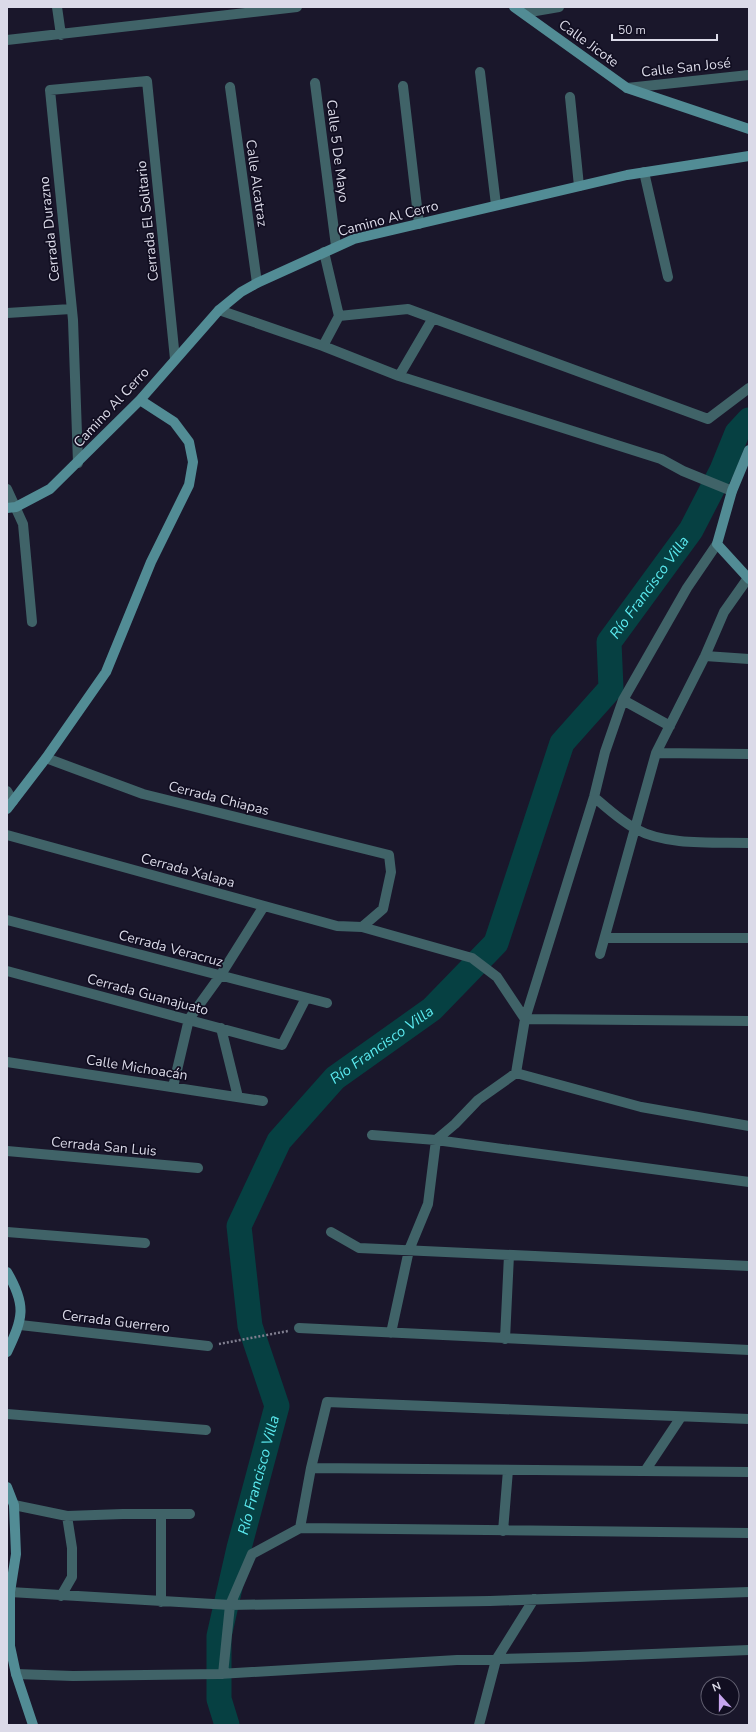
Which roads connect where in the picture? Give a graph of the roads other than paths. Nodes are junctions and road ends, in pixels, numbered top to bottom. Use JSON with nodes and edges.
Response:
{"nodes":[{"id":1,"x":57,"y":7,"type":"edge"},
{"id":2,"x":297,"y":7,"type":"edge"},
{"id":3,"x":514,"y":7,"type":"edge"},
{"id":4,"x":559,"y":7,"type":"edge"},
{"id":5,"x":524,"y":13,"type":"junction"},
{"id":6,"x":61,"y":35,"type":"junction"},
{"id":7,"x":7,"y":40,"type":"edge"},
{"id":8,"x":480,"y":72,"type":"dead end"},
{"id":9,"x":749,"y":75,"type":"edge"},
{"id":10,"x":147,"y":80,"type":"joint"},
{"id":11,"x":315,"y":83,"type":"dead end"},
{"id":12,"x":403,"y":86,"type":"dead end"},
{"id":13,"x":230,"y":87,"type":"dead end"},
{"id":14,"x":627,"y":88,"type":"junction"},
{"id":15,"x":570,"y":97,"type":"dead end"},
{"id":16,"x":749,"y":129,"type":"edge"},
{"id":17,"x":749,"y":156,"type":"edge"},
{"id":18,"x":644,"y":172,"type":"junction"},
{"id":19,"x":579,"y":186,"type":"junction"},
{"id":20,"x":496,"y":206,"type":"junction"},
{"id":21,"x":419,"y":224,"type":"junction"},
{"id":22,"x":336,"y":246,"type":"junction"},
{"id":23,"x":324,"y":252,"type":"junction"},
{"id":24,"x":668,"y":277,"type":"dead end"},
{"id":25,"x":257,"y":283,"type":"junction"},
{"id":26,"x":71,"y":309,"type":"junction"},
{"id":27,"x":219,"y":310,"type":"junction"},
{"id":28,"x":7,"y":313,"type":"edge"},
{"id":29,"x":339,"y":316,"type":"junction"},
{"id":30,"x":433,"y":318,"type":"junction"},
{"id":31,"x":323,"y":346,"type":"junction"},
{"id":32,"x":175,"y":359,"type":"junction"},
{"id":33,"x":399,"y":376,"type":"junction"},
{"id":34,"x":749,"y":388,"type":"edge"},
{"id":35,"x":140,"y":400,"type":"junction"},
{"id":36,"x":748,"y":456,"type":"edge"},
{"id":37,"x":78,"y":463,"type":"junction"},
{"id":38,"x":7,"y":489,"type":"edge"},
{"id":39,"x":732,"y":491,"type":"junction"},
{"id":40,"x":11,"y":508,"type":"edge"},
{"id":41,"x":717,"y":544,"type":"junction"},
{"id":42,"x":749,"y":579,"type":"edge"},
{"id":43,"x":32,"y":622,"type":"dead end"},
{"id":44,"x":705,"y":656,"type":"junction"},
{"id":45,"x":749,"y":659,"type":"edge"},
{"id":46,"x":623,"y":700,"type":"junction"},
{"id":47,"x":670,"y":726,"type":"junction"},
{"id":48,"x":656,"y":753,"type":"junction"},
{"id":49,"x":749,"y":754,"type":"edge"},
{"id":50,"x":46,"y":758,"type":"junction"},
{"id":51,"x":7,"y":791,"type":"edge"},
{"id":52,"x":594,"y":797,"type":"junction"},
{"id":53,"x":10,"y":805,"type":"edge"},
{"id":54,"x":635,"y":828,"type":"junction"},
{"id":55,"x":7,"y":836,"type":"edge"},
{"id":56,"x":749,"y":843,"type":"edge"},
{"id":57,"x":264,"y":906,"type":"junction"},
{"id":58,"x":7,"y":920,"type":"edge"},
{"id":59,"x":362,"y":926,"type":"junction"},
{"id":60,"x":605,"y":938,"type":"junction"},
{"id":61,"x":749,"y":938,"type":"edge"},
{"id":62,"x":600,"y":954,"type":"dead end"},
{"id":63,"x":7,"y":971,"type":"edge"},
{"id":64,"x":220,"y":976,"type":"junction"},
{"id":65,"x":306,"y":998,"type":"junction"},
{"id":66,"x":327,"y":1003,"type":"dead end"},
{"id":67,"x":189,"y":1019,"type":"junction"},
{"id":68,"x":525,"y":1019,"type":"junction"},
{"id":69,"x":749,"y":1021,"type":"edge"},
{"id":70,"x":221,"y":1028,"type":"junction"},
{"id":71,"x":7,"y":1062,"type":"edge"},
{"id":72,"x":516,"y":1073,"type":"junction"},
{"id":73,"x":173,"y":1087,"type":"junction"},
{"id":74,"x":238,"y":1097,"type":"junction"},
{"id":75,"x":263,"y":1101,"type":"dead end"},
{"id":76,"x":749,"y":1126,"type":"edge"},
{"id":77,"x":372,"y":1135,"type":"dead end"},
{"id":78,"x":436,"y":1140,"type":"junction"},
{"id":79,"x":7,"y":1152,"type":"edge"},
{"id":80,"x":198,"y":1168,"type":"dead end"},
{"id":81,"x":749,"y":1182,"type":"edge"},
{"id":82,"x":7,"y":1232,"type":"edge"},
{"id":83,"x":331,"y":1232,"type":"dead end"},
{"id":84,"x":145,"y":1243,"type":"dead end"},
{"id":85,"x":408,"y":1250,"type":"junction"},
{"id":86,"x":509,"y":1255,"type":"junction"},
{"id":87,"x":749,"y":1266,"type":"edge"},
{"id":88,"x":7,"y":1272,"type":"edge"},
{"id":89,"x":20,"y":1324,"type":"junction"},
{"id":90,"x":299,"y":1328,"type":"road end"},
{"id":91,"x":391,"y":1333,"type":"junction"},
{"id":92,"x":505,"y":1339,"type":"junction"},
{"id":93,"x":208,"y":1346,"type":"road end"},
{"id":94,"x":749,"y":1350,"type":"edge"},
{"id":95,"x":7,"y":1352,"type":"edge"},
{"id":96,"x":7,"y":1414,"type":"edge"},
{"id":97,"x":681,"y":1417,"type":"junction"},
{"id":98,"x":749,"y":1419,"type":"edge"},
{"id":99,"x":206,"y":1430,"type":"dead end"},
{"id":100,"x":311,"y":1468,"type":"junction"},
{"id":101,"x":508,"y":1470,"type":"junction"},
{"id":102,"x":645,"y":1471,"type":"junction"},
{"id":103,"x":749,"y":1472,"type":"edge"},
{"id":104,"x":7,"y":1487,"type":"edge"},
{"id":105,"x":14,"y":1505,"type":"junction"},
{"id":106,"x":161,"y":1514,"type":"junction"},
{"id":107,"x":190,"y":1514,"type":"dead end"},
{"id":108,"x":67,"y":1516,"type":"junction"},
{"id":109,"x":300,"y":1528,"type":"junction"},
{"id":110,"x":503,"y":1531,"type":"junction"},
{"id":111,"x":749,"y":1533,"type":"edge"},
{"id":112,"x":10,"y":1592,"type":"junction"},
{"id":113,"x":749,"y":1592,"type":"edge"},
{"id":114,"x":61,"y":1596,"type":"junction"},
{"id":115,"x":534,"y":1599,"type":"junction"},
{"id":116,"x":161,"y":1602,"type":"junction"},
{"id":117,"x":230,"y":1605,"type":"junction"},
{"id":118,"x":749,"y":1650,"type":"edge"},
{"id":119,"x":496,"y":1660,"type":"junction"},
{"id":120,"x":16,"y":1674,"type":"junction"},
{"id":121,"x":223,"y":1674,"type":"junction"},
{"id":122,"x":33,"y":1725,"type":"edge"},
{"id":123,"x":478,"y":1725,"type":"edge"}],
"edges":[{"from":1,"to":6,"type":"street"},
{"from":2,"to":6,"type":"street"},
{"from":3,"to":5,"type":"main road","name":"Calle Jicote"},
{"from":4,"to":5,"type":"street"},
{"from":5,"to":14,"type":"main road","name":"Calle Jicote"},
{"from":6,"to":7,"type":"street"},
{"from":8,"to":20,"type":"street"},
{"from":9,"to":14,"type":"street","name":"Calle San José"},
{"from":10,"to":26,"type":"street","name":"Cerrada Durazno"},
{"from":10,"to":32,"type":"street","name":"Cerrada El Solitario"},
{"from":11,"to":22,"type":"street","name":"Calle 5 De Mayo"},
{"from":12,"to":21,"type":"street"},
{"from":13,"to":25,"type":"street","name":"Calle Alcatraz"},
{"from":14,"to":16,"type":"main road","name":"Calle Jicote"},
{"from":15,"to":19,"type":"street"},
{"from":17,"to":18,"type":"main road","name":"Camino Al Cerro"},
{"from":18,"to":19,"type":"main road","name":"Camino Al Cerro"},
{"from":18,"to":24,"type":"street"},
{"from":19,"to":20,"type":"main road","name":"Camino Al Cerro"},
{"from":20,"to":21,"type":"main road","name":"Camino Al Cerro"},
{"from":21,"to":22,"type":"main road","name":"Camino Al Cerro"},
{"from":22,"to":23,"type":"main road","name":"Camino Al Cerro"},
{"from":23,"to":25,"type":"main road","name":"Camino Al Cerro"},
{"from":23,"to":29,"type":"street"},
{"from":25,"to":27,"type":"main road","name":"Camino Al Cerro"},
{"from":26,"to":28,"type":"street"},
{"from":26,"to":37,"type":"street","name":"Cerrada Durazno"},
{"from":27,"to":31,"type":"street"},
{"from":27,"to":32,"type":"main road","name":"Camino Al Cerro"},
{"from":29,"to":30,"type":"street"},
{"from":29,"to":31,"type":"street"},
{"from":30,"to":33,"type":"street"},
{"from":30,"to":34,"type":"street"},
{"from":31,"to":33,"type":"street"},
{"from":32,"to":35,"type":"main road","name":"Camino Al Cerro"},
{"from":33,"to":39,"type":"street"},
{"from":35,"to":37,"type":"main road","name":"Camino Al Cerro"},
{"from":35,"to":50,"type":"main road"},
{"from":36,"to":39,"type":"main road"},
{"from":37,"to":40,"type":"main road","name":"Camino Al Cerro"},
{"from":38,"to":40,"type":"street"},
{"from":39,"to":41,"type":"main road"},
{"from":40,"to":43,"type":"street"},
{"from":41,"to":42,"type":"main road"},
{"from":41,"to":46,"type":"street"},
{"from":42,"to":44,"type":"street"},
{"from":44,"to":45,"type":"street"},
{"from":44,"to":47,"type":"street"},
{"from":46,"to":47,"type":"street"},
{"from":46,"to":52,"type":"street"},
{"from":47,"to":48,"type":"street"},
{"from":48,"to":49,"type":"street"},
{"from":48,"to":54,"type":"street"},
{"from":50,"to":53,"type":"main road"},
{"from":50,"to":59,"type":"street","name":"Cerrada Chiapas"},
{"from":51,"to":53,"type":"street"},
{"from":52,"to":54,"type":"street"},
{"from":52,"to":68,"type":"street"},
{"from":54,"to":56,"type":"street"},
{"from":54,"to":60,"type":"street"},
{"from":55,"to":57,"type":"street","name":"Cerrada Xalapa"},
{"from":57,"to":59,"type":"street","name":"Cerrada Xalapa"},
{"from":57,"to":64,"type":"street"},
{"from":58,"to":64,"type":"street","name":"Cerrada Veracruz"},
{"from":59,"to":68,"type":"street","name":"Cerrada Xalapa"},
{"from":60,"to":61,"type":"street"},
{"from":60,"to":62,"type":"street"},
{"from":63,"to":67,"type":"street","name":"Cerrada Guanajuato"},
{"from":64,"to":65,"type":"street","name":"Cerrada Veracruz"},
{"from":64,"to":67,"type":"street"},
{"from":65,"to":66,"type":"street","name":"Cerrada Veracruz"},
{"from":65,"to":70,"type":"street","name":"Cerrada Guanajuato"},
{"from":67,"to":70,"type":"street","name":"Cerrada Guanajuato"},
{"from":67,"to":73,"type":"street"},
{"from":68,"to":69,"type":"street"},
{"from":68,"to":72,"type":"street"},
{"from":70,"to":74,"type":"street"},
{"from":71,"to":73,"type":"street","name":"Calle Michoacán"},
{"from":72,"to":76,"type":"street"},
{"from":72,"to":78,"type":"street"},
{"from":73,"to":74,"type":"street","name":"Calle Michoacán"},
{"from":74,"to":75,"type":"street","name":"Calle Michoacán"},
{"from":77,"to":78,"type":"street"},
{"from":78,"to":81,"type":"street"},
{"from":78,"to":85,"type":"street"},
{"from":79,"to":80,"type":"street","name":"Cerrada San Luis"},
{"from":82,"to":84,"type":"street"},
{"from":83,"to":85,"type":"street"},
{"from":85,"to":86,"type":"street"},
{"from":85,"to":91,"type":"street"},
{"from":86,"to":87,"type":"street"},
{"from":86,"to":92,"type":"street"},
{"from":88,"to":89,"type":"main road"},
{"from":89,"to":93,"type":"street","name":"Cerrada Guerrero"},
{"from":89,"to":95,"type":"main road"},
{"from":90,"to":91,"type":"street"},
{"from":91,"to":92,"type":"street"},
{"from":92,"to":94,"type":"street"},
{"from":96,"to":99,"type":"street"},
{"from":97,"to":98,"type":"street"},
{"from":97,"to":100,"type":"street"},
{"from":97,"to":102,"type":"street"},
{"from":100,"to":101,"type":"street"},
{"from":100,"to":109,"type":"street"},
{"from":101,"to":102,"type":"street"},
{"from":101,"to":110,"type":"street"},
{"from":102,"to":103,"type":"street"},
{"from":104,"to":105,"type":"main road"},
{"from":105,"to":108,"type":"street"},
{"from":105,"to":112,"type":"main road"},
{"from":106,"to":107,"type":"street"},
{"from":106,"to":108,"type":"street"},
{"from":106,"to":116,"type":"street"},
{"from":108,"to":114,"type":"street"},
{"from":109,"to":110,"type":"street"},
{"from":109,"to":117,"type":"street"},
{"from":110,"to":111,"type":"street"},
{"from":112,"to":114,"type":"street"},
{"from":112,"to":120,"type":"main road"},
{"from":113,"to":115,"type":"street"},
{"from":114,"to":116,"type":"street"},
{"from":115,"to":117,"type":"street"},
{"from":115,"to":119,"type":"street"},
{"from":116,"to":117,"type":"street"},
{"from":117,"to":121,"type":"street"},
{"from":118,"to":119,"type":"street"},
{"from":119,"to":121,"type":"street"},
{"from":119,"to":123,"type":"street"},
{"from":120,"to":121,"type":"street"},
{"from":120,"to":122,"type":"main road"}]}
